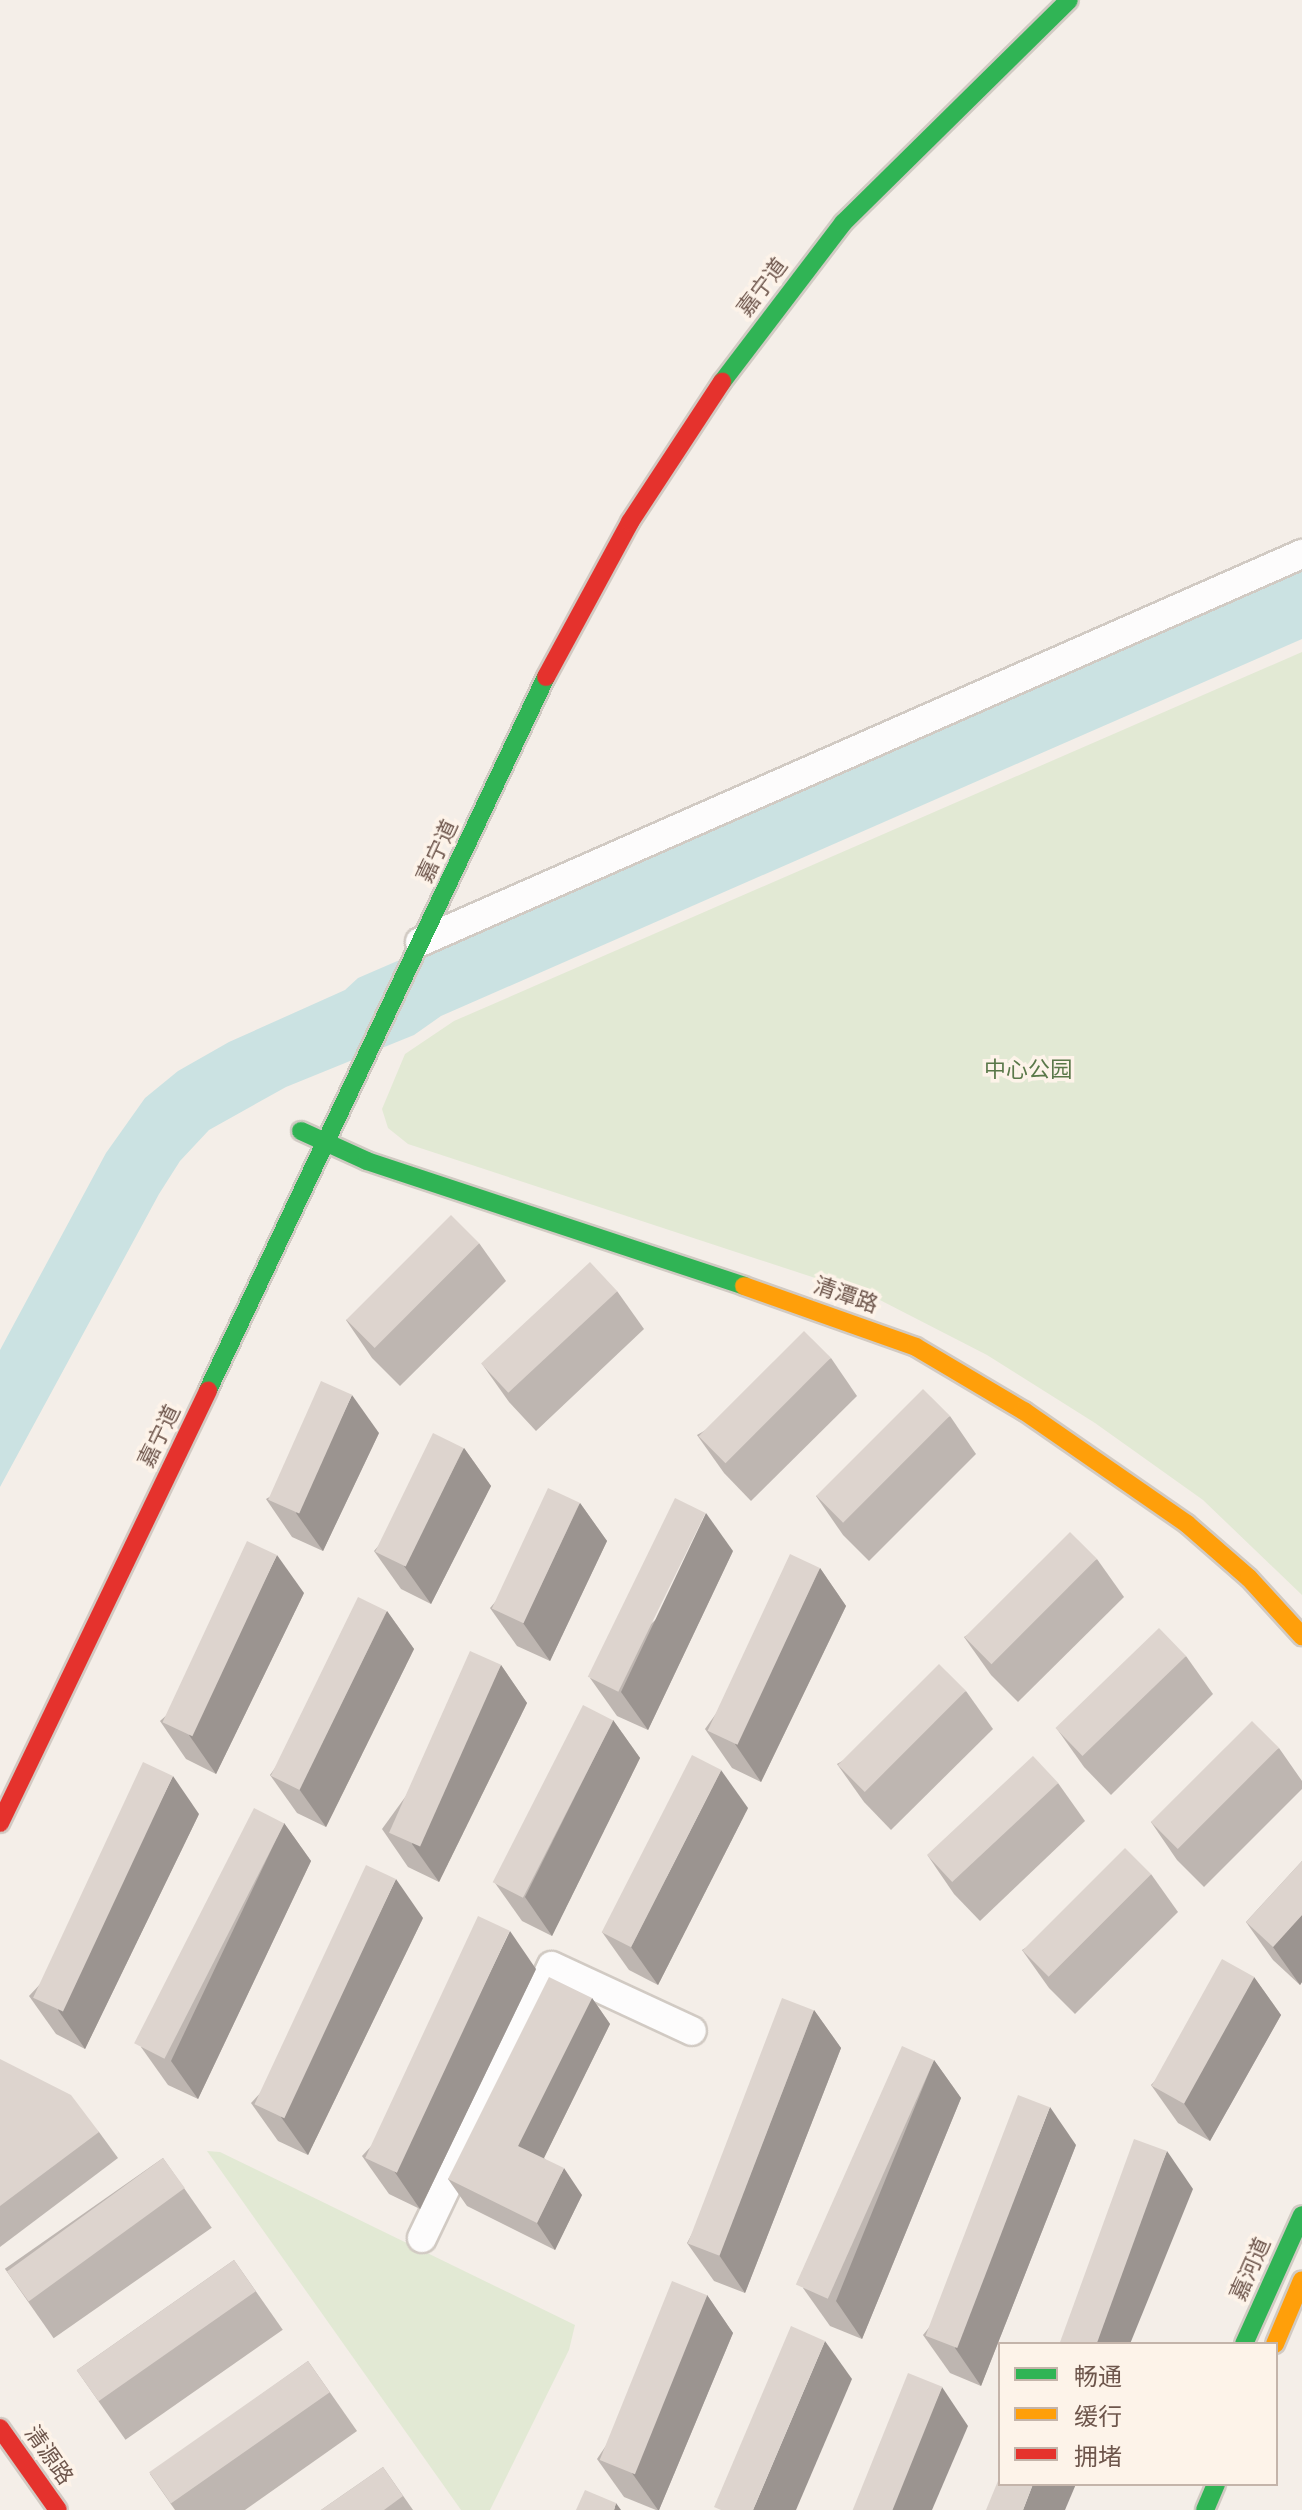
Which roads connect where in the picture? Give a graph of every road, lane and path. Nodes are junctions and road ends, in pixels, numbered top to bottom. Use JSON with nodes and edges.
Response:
{"nodes":[{"id":1,"x":1069,"y":0,"type":"edge"},
{"id":2,"x":1302,"y":554,"type":"edge"},
{"id":3,"x":420,"y":942,"type":"junction"},
{"id":4,"x":301,"y":1132,"type":"dead end"},
{"id":5,"x":326,"y":1143,"type":"junction"},
{"id":6,"x":1302,"y":1636,"type":"edge"},
{"id":7,"x":0,"y":1823,"type":"edge"},
{"id":8,"x":692,"y":2031,"type":"dead end"},
{"id":9,"x":1302,"y":2215,"type":"edge"},
{"id":10,"x":422,"y":2238,"type":"dead end"},
{"id":11,"x":1302,"y":2280,"type":"edge"},
{"id":12,"x":1245,"y":2342,"type":"edge"},
{"id":13,"x":1276,"y":2342,"type":"edge"},
{"id":14,"x":0,"y":2428,"type":"edge"},
{"id":15,"x":1215,"y":2486,"type":"edge"},
{"id":16,"x":58,"y":2510,"type":"edge"},
{"id":17,"x":1205,"y":2510,"type":"edge"}],
"edges":[{"from":1,"to":3,"type":"main road","name":"嘉宁道"},
{"from":2,"to":3,"type":"street"},
{"from":3,"to":5,"type":"main road","name":"嘉宁道"},
{"from":4,"to":5,"type":"main road","name":"清潭路"},
{"from":5,"to":6,"type":"main road","name":"清潭路"},
{"from":5,"to":7,"type":"main road","name":"嘉宁道"},
{"from":8,"to":10,"type":"street"},
{"from":9,"to":12,"type":"main road","name":"嘉河道"},
{"from":11,"to":13,"type":"main road"},
{"from":14,"to":16,"type":"main road","name":"清源路"},
{"from":15,"to":17,"type":"main road"}]}
